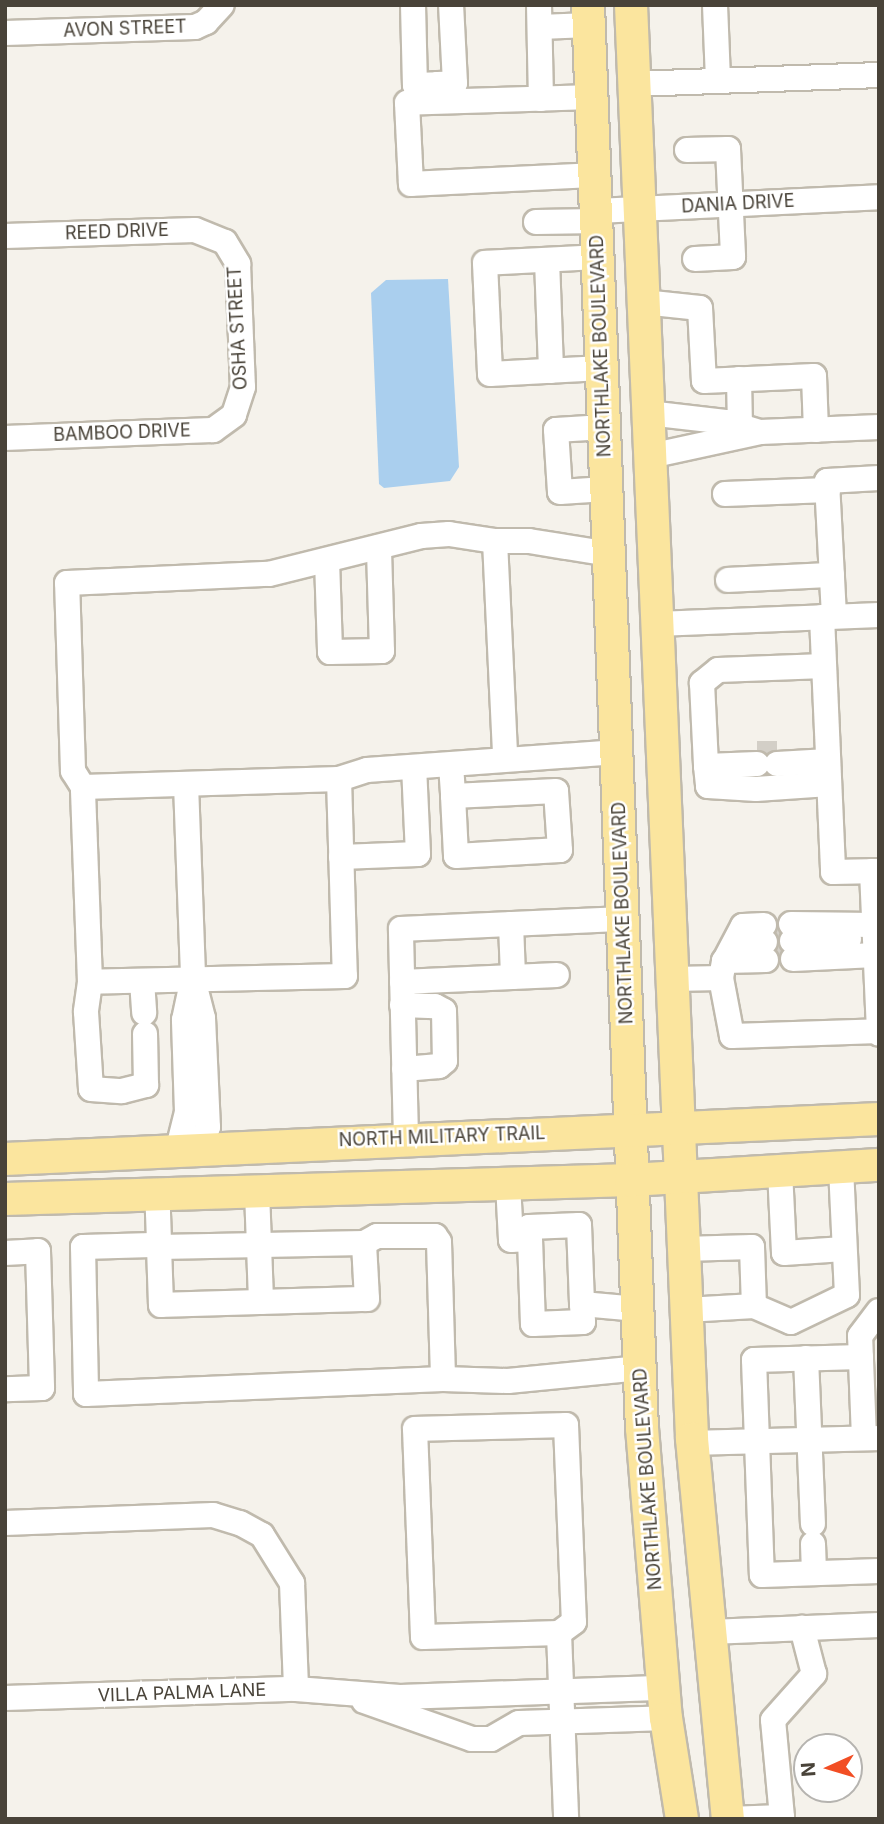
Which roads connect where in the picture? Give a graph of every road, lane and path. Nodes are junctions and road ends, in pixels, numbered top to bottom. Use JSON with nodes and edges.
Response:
{"nodes":[{"id":1,"x":222,"y":5,"type":"edge"},
{"id":2,"x":413,"y":5,"type":"edge"},
{"id":3,"x":451,"y":5,"type":"edge"},
{"id":4,"x":631,"y":5,"type":"edge"},
{"id":5,"x":715,"y":5,"type":"edge"},
{"id":6,"x":588,"y":15,"type":"edge"},
{"id":7,"x":539,"y":16,"type":"edge"},
{"id":8,"x":12,"y":33,"type":"edge"},
{"id":9,"x":879,"y":75,"type":"edge"},
{"id":10,"x":718,"y":81,"type":"junction"},
{"id":11,"x":634,"y":84,"type":"junction"},
{"id":12,"x":439,"y":92,"type":"junction"},
{"id":13,"x":593,"y":97,"type":"junction"},
{"id":14,"x":541,"y":99,"type":"junction"},
{"id":15,"x":687,"y":150,"type":"dead end"},
{"id":16,"x":596,"y":175,"type":"junction"},
{"id":17,"x":879,"y":197,"type":"edge"},
{"id":18,"x":731,"y":205,"type":"junction"},
{"id":19,"x":639,"y":209,"type":"junction"},
{"id":20,"x":597,"y":216,"type":"junction"},
{"id":21,"x":537,"y":222,"type":"dead end"},
{"id":22,"x":5,"y":236,"type":"edge"},
{"id":23,"x":225,"y":242,"type":"joint"},
{"id":24,"x":599,"y":257,"type":"junction"},
{"id":25,"x":695,"y":259,"type":"dead end"},
{"id":26,"x":547,"y":260,"type":"junction"},
{"id":27,"x":643,"y":302,"type":"junction"},
{"id":28,"x":602,"y":368,"type":"junction"},
{"id":29,"x":551,"y":371,"type":"junction"},
{"id":30,"x":738,"y":379,"type":"junction"},
{"id":31,"x":648,"y":413,"type":"junction"},
{"id":32,"x":234,"y":415,"type":"joint"},
{"id":33,"x":604,"y":427,"type":"junction"},
{"id":34,"x":879,"y":427,"type":"edge"},
{"id":35,"x":750,"y":429,"type":"junction"},
{"id":36,"x":817,"y":430,"type":"junction"},
{"id":37,"x":5,"y":438,"type":"edge"},
{"id":38,"x":650,"y":456,"type":"junction"},
{"id":39,"x":879,"y":478,"type":"edge"},
{"id":40,"x":606,"y":489,"type":"junction"},
{"id":41,"x":828,"y":490,"type":"junction"},
{"id":42,"x":725,"y":494,"type":"dead end"},
{"id":43,"x":495,"y":541,"type":"junction"},
{"id":44,"x":379,"y":547,"type":"junction"},
{"id":45,"x":609,"y":554,"type":"junction"},
{"id":46,"x":327,"y":560,"type":"junction"},
{"id":47,"x":832,"y":575,"type":"junction"},
{"id":48,"x":728,"y":580,"type":"dead end"},
{"id":49,"x":879,"y":615,"type":"edge"},
{"id":50,"x":828,"y":617,"type":"junction"},
{"id":51,"x":657,"y":624,"type":"junction"},
{"id":52,"x":824,"y":666,"type":"junction"},
{"id":53,"x":617,"y":752,"type":"junction"},
{"id":54,"x":555,"y":755,"type":"junction"},
{"id":55,"x":505,"y":757,"type":"junction"},
{"id":56,"x":451,"y":765,"type":"junction"},
{"id":57,"x":828,"y":766,"type":"junction"},
{"id":58,"x":414,"y":767,"type":"junction"},
{"id":59,"x":706,"y":770,"type":"junction"},
{"id":60,"x":339,"y":779,"type":"junction"},
{"id":61,"x":186,"y":784,"type":"junction"},
{"id":62,"x":83,"y":787,"type":"junction"},
{"id":63,"x":460,"y":795,"type":"junction"},
{"id":64,"x":557,"y":801,"type":"junction"},
{"id":65,"x":341,"y":857,"type":"junction"},
{"id":66,"x":875,"y":871,"type":"edge"},
{"id":67,"x":623,"y":919,"type":"junction"},
{"id":68,"x":511,"y":924,"type":"junction"},
{"id":69,"x":875,"y":939,"type":"junction"},
{"id":70,"x":792,"y":941,"type":"tunnel mouth"},
{"id":71,"x":557,"y":975,"type":"dead end"},
{"id":72,"x":513,"y":977,"type":"junction"},
{"id":73,"x":193,"y":979,"type":"junction"},
{"id":74,"x":673,"y":979,"type":"junction"},
{"id":75,"x":142,"y":981,"type":"junction"},
{"id":76,"x":90,"y":982,"type":"junction"},
{"id":77,"x":402,"y":994,"type":"junction"},
{"id":78,"x":879,"y":1032,"type":"edge"},
{"id":79,"x":404,"y":1069,"type":"junction"},
{"id":80,"x":879,"y":1119,"type":"edge"},
{"id":81,"x":680,"y":1128,"type":"junction"},
{"id":82,"x":631,"y":1130,"type":"junction"},
{"id":83,"x":406,"y":1138,"type":"junction"},
{"id":84,"x":189,"y":1148,"type":"junction"},
{"id":85,"x":5,"y":1159,"type":"edge"},
{"id":86,"x":879,"y":1165,"type":"edge"},
{"id":87,"x":841,"y":1168,"type":"junction"},
{"id":88,"x":780,"y":1171,"type":"junction"},
{"id":89,"x":679,"y":1177,"type":"junction"},
{"id":90,"x":631,"y":1180,"type":"junction"},
{"id":91,"x":508,"y":1184,"type":"junction"},
{"id":92,"x":5,"y":1186,"type":"edge"},
{"id":93,"x":257,"y":1191,"type":"junction"},
{"id":94,"x":157,"y":1195,"type":"junction"},
{"id":95,"x":5,"y":1199,"type":"edge"},
{"id":96,"x":530,"y":1239,"type":"junction"},
{"id":97,"x":364,"y":1243,"type":"junction"},
{"id":98,"x":259,"y":1245,"type":"junction"},
{"id":99,"x":159,"y":1247,"type":"junction"},
{"id":100,"x":752,"y":1247,"type":"junction"},
{"id":101,"x":683,"y":1249,"type":"junction"},
{"id":102,"x":844,"y":1250,"type":"junction"},
{"id":103,"x":5,"y":1253,"type":"edge"},
{"id":104,"x":784,"y":1253,"type":"junction"},
{"id":105,"x":261,"y":1302,"type":"junction"},
{"id":106,"x":582,"y":1304,"type":"junction"},
{"id":107,"x":754,"y":1307,"type":"junction"},
{"id":108,"x":638,"y":1309,"type":"junction"},
{"id":109,"x":686,"y":1310,"type":"junction"},
{"id":110,"x":879,"y":1311,"type":"edge"},
{"id":111,"x":861,"y":1357,"type":"junction"},
{"id":112,"x":806,"y":1358,"type":"junction"},
{"id":113,"x":640,"y":1368,"type":"junction"},
{"id":114,"x":443,"y":1379,"type":"junction"},
{"id":115,"x":5,"y":1389,"type":"edge"},
{"id":116,"x":871,"y":1438,"type":"edge"},
{"id":117,"x":809,"y":1440,"type":"junction"},
{"id":118,"x":757,"y":1441,"type":"junction"},
{"id":119,"x":692,"y":1443,"type":"junction"},
{"id":120,"x":5,"y":1523,"type":"edge"},
{"id":121,"x":879,"y":1571,"type":"edge"},
{"id":122,"x":814,"y":1573,"type":"junction"},
{"id":123,"x":879,"y":1625,"type":"edge"},
{"id":124,"x":802,"y":1628,"type":"junction"},
{"id":125,"x":710,"y":1632,"type":"junction"},
{"id":126,"x":559,"y":1633,"type":"junction"},
{"id":127,"x":296,"y":1689,"type":"junction"},
{"id":128,"x":560,"y":1692,"type":"junction"},
{"id":129,"x":358,"y":1697,"type":"junction"},
{"id":130,"x":5,"y":1698,"type":"edge"},
{"id":131,"x":665,"y":1703,"type":"junction"},
{"id":132,"x":562,"y":1721,"type":"junction"},
{"id":133,"x":782,"y":1818,"type":"edge"},
{"id":134,"x":566,"y":1819,"type":"edge"},
{"id":135,"x":682,"y":1819,"type":"edge"},
{"id":136,"x":728,"y":1819,"type":"edge"}],
"edges":[{"from":1,"to":8,"type":"street","name":"AVON STREET"},
{"from":2,"to":12,"type":"street"},
{"from":3,"to":12,"type":"street"},
{"from":4,"to":11,"type":"main road"},
{"from":5,"to":10,"type":"street"},
{"from":6,"to":7,"type":"street"},
{"from":6,"to":13,"type":"main road","name":"NORTHLAKE BOULEVARD"},
{"from":7,"to":14,"type":"street"},
{"from":9,"to":10,"type":"street"},
{"from":10,"to":11,"type":"street"},
{"from":11,"to":19,"type":"main road"},
{"from":12,"to":14,"type":"street"},
{"from":12,"to":16,"type":"street"},
{"from":13,"to":14,"type":"street"},
{"from":13,"to":16,"type":"main road","name":"NORTHLAKE BOULEVARD"},
{"from":15,"to":18,"type":"street"},
{"from":16,"to":20,"type":"main road","name":"NORTHLAKE BOULEVARD"},
{"from":17,"to":18,"type":"street","name":"DANIA DRIVE"},
{"from":18,"to":19,"type":"street","name":"DANIA DRIVE"},
{"from":18,"to":25,"type":"street"},
{"from":19,"to":20,"type":"street","name":"DANIA DRIVE"},
{"from":19,"to":27,"type":"main road"},
{"from":20,"to":21,"type":"street","name":"DANIA DRIVE"},
{"from":20,"to":24,"type":"main road","name":"NORTHLAKE BOULEVARD"},
{"from":22,"to":23,"type":"street","name":"REED DRIVE"},
{"from":23,"to":32,"type":"street","name":"OSHA STREET"},
{"from":24,"to":26,"type":"street"},
{"from":24,"to":28,"type":"main road","name":"NORTHLAKE BOULEVARD"},
{"from":26,"to":29,"type":"street"},
{"from":26,"to":29,"type":"street"},
{"from":27,"to":30,"type":"street"},
{"from":27,"to":31,"type":"main road"},
{"from":28,"to":29,"type":"street"},
{"from":28,"to":33,"type":"main road","name":"NORTHLAKE BOULEVARD"},
{"from":30,"to":35,"type":"street"},
{"from":30,"to":36,"type":"street"},
{"from":31,"to":35,"type":"street"},
{"from":31,"to":38,"type":"main road"},
{"from":32,"to":37,"type":"street","name":"BAMBOO DRIVE"},
{"from":33,"to":40,"type":"main road","name":"NORTHLAKE BOULEVARD"},
{"from":33,"to":40,"type":"street"},
{"from":33,"to":51,"type":"main road"},
{"from":34,"to":36,"type":"street"},
{"from":35,"to":36,"type":"street"},
{"from":35,"to":38,"type":"street"},
{"from":38,"to":51,"type":"main road"},
{"from":39,"to":41,"type":"street"},
{"from":40,"to":45,"type":"main road","name":"NORTHLAKE BOULEVARD"},
{"from":41,"to":42,"type":"street"},
{"from":41,"to":47,"type":"street"},
{"from":43,"to":44,"type":"street"},
{"from":43,"to":45,"type":"street"},
{"from":43,"to":55,"type":"street"},
{"from":44,"to":46,"type":"street"},
{"from":44,"to":46,"type":"street"},
{"from":45,"to":53,"type":"main road","name":"NORTHLAKE BOULEVARD"},
{"from":46,"to":62,"type":"street"},
{"from":47,"to":48,"type":"street"},
{"from":47,"to":50,"type":"street"},
{"from":49,"to":50,"type":"street"},
{"from":50,"to":51,"type":"street"},
{"from":50,"to":52,"type":"street"},
{"from":51,"to":74,"type":"main road"},
{"from":52,"to":57,"type":"street"},
{"from":52,"to":59,"type":"street"},
{"from":53,"to":54,"type":"street"},
{"from":53,"to":67,"type":"main road","name":"NORTHLAKE BOULEVARD"},
{"from":54,"to":55,"type":"street"},
{"from":54,"to":64,"type":"street"},
{"from":55,"to":56,"type":"street"},
{"from":56,"to":58,"type":"street"},
{"from":56,"to":63,"type":"street"},
{"from":57,"to":59,"type":"street"},
{"from":57,"to":59,"type":"street"},
{"from":57,"to":66,"type":"street"},
{"from":58,"to":60,"type":"street"},
{"from":58,"to":65,"type":"street"},
{"from":60,"to":61,"type":"street"},
{"from":60,"to":65,"type":"street"},
{"from":61,"to":62,"type":"street"},
{"from":61,"to":73,"type":"street"},
{"from":62,"to":76,"type":"street"},
{"from":63,"to":64,"type":"street"},
{"from":63,"to":64,"type":"street"},
{"from":65,"to":73,"type":"street"},
{"from":66,"to":69,"type":"street"},
{"from":67,"to":68,"type":"street"},
{"from":67,"to":82,"type":"main road","name":"NORTHLAKE BOULEVARD"},
{"from":68,"to":72,"type":"street"},
{"from":68,"to":77,"type":"street"},
{"from":69,"to":70,"type":"street"},
{"from":69,"to":78,"type":"street"},
{"from":71,"to":72,"type":"street"},
{"from":72,"to":77,"type":"street"},
{"from":73,"to":75,"type":"street"},
{"from":73,"to":84,"type":"street"},
{"from":74,"to":78,"type":"street"},
{"from":74,"to":81,"type":"main road"},
{"from":75,"to":76,"type":"street"},
{"from":75,"to":76,"type":"street"},
{"from":77,"to":79,"type":"street"},
{"from":77,"to":79,"type":"street"},
{"from":79,"to":83,"type":"street"},
{"from":80,"to":81,"type":"main road","name":"NORTH MILITARY TRAIL"},
{"from":81,"to":82,"type":"main road","name":"NORTH MILITARY TRAIL"},
{"from":81,"to":89,"type":"main road"},
{"from":82,"to":83,"type":"main road","name":"NORTH MILITARY TRAIL"},
{"from":82,"to":90,"type":"main road","name":"NORTHLAKE BOULEVARD"},
{"from":83,"to":84,"type":"main road","name":"NORTH MILITARY TRAIL"},
{"from":84,"to":85,"type":"main road","name":"NORTH MILITARY TRAIL"},
{"from":84,"to":92,"type":"main road"},
{"from":86,"to":87,"type":"main road"},
{"from":87,"to":88,"type":"main road"},
{"from":87,"to":102,"type":"street"},
{"from":88,"to":89,"type":"main road"},
{"from":88,"to":104,"type":"street"},
{"from":89,"to":90,"type":"main road"},
{"from":89,"to":101,"type":"main road"},
{"from":90,"to":91,"type":"main road"},
{"from":90,"to":108,"type":"main road","name":"NORTHLAKE BOULEVARD"},
{"from":91,"to":93,"type":"main road"},
{"from":91,"to":96,"type":"street"},
{"from":93,"to":94,"type":"main road"},
{"from":93,"to":98,"type":"street"},
{"from":94,"to":95,"type":"main road"},
{"from":94,"to":99,"type":"street"},
{"from":96,"to":106,"type":"street"},
{"from":96,"to":106,"type":"street"},
{"from":97,"to":98,"type":"street"},
{"from":97,"to":105,"type":"street"},
{"from":97,"to":114,"type":"street"},
{"from":98,"to":99,"type":"street"},
{"from":98,"to":105,"type":"street"},
{"from":99,"to":105,"type":"street"},
{"from":99,"to":114,"type":"street"},
{"from":100,"to":101,"type":"street"},
{"from":100,"to":104,"type":"street"},
{"from":100,"to":107,"type":"street"},
{"from":101,"to":109,"type":"main road"},
{"from":102,"to":104,"type":"street"},
{"from":102,"to":107,"type":"street"},
{"from":103,"to":115,"type":"street"},
{"from":106,"to":108,"type":"street"},
{"from":107,"to":109,"type":"street"},
{"from":108,"to":113,"type":"main road","name":"NORTHLAKE BOULEVARD"},
{"from":109,"to":119,"type":"main road"},
{"from":110,"to":111,"type":"street"},
{"from":111,"to":112,"type":"street"},
{"from":111,"to":116,"type":"street"},
{"from":112,"to":117,"type":"street"},
{"from":112,"to":118,"type":"street"},
{"from":113,"to":114,"type":"street"},
{"from":113,"to":131,"type":"main road","name":"NORTHLAKE BOULEVARD"},
{"from":116,"to":117,"type":"street"},
{"from":117,"to":118,"type":"street"},
{"from":117,"to":122,"type":"street"},
{"from":118,"to":119,"type":"street"},
{"from":118,"to":122,"type":"street"},
{"from":119,"to":125,"type":"main road"},
{"from":120,"to":127,"type":"street"},
{"from":121,"to":122,"type":"street"},
{"from":123,"to":124,"type":"street"},
{"from":124,"to":125,"type":"street"},
{"from":124,"to":133,"type":"street"},
{"from":125,"to":136,"type":"main road"},
{"from":126,"to":126,"type":"street"},
{"from":126,"to":128,"type":"street"},
{"from":127,"to":129,"type":"street","name":"VILLA PALMA LANE"},
{"from":127,"to":130,"type":"street","name":"VILLA PALMA LANE"},
{"from":128,"to":129,"type":"street","name":"VILLA PALMA LANE"},
{"from":128,"to":131,"type":"street","name":"VILLA PALMA LANE"},
{"from":128,"to":132,"type":"street"},
{"from":129,"to":132,"type":"street","name":"VILLA PALMA LANE"},
{"from":131,"to":132,"type":"street","name":"VILLA PALMA LANE"},
{"from":131,"to":135,"type":"main road","name":"NORTHLAKE BOULEVARD"},
{"from":132,"to":134,"type":"street"},
{"from":133,"to":136,"type":"street"}]}
